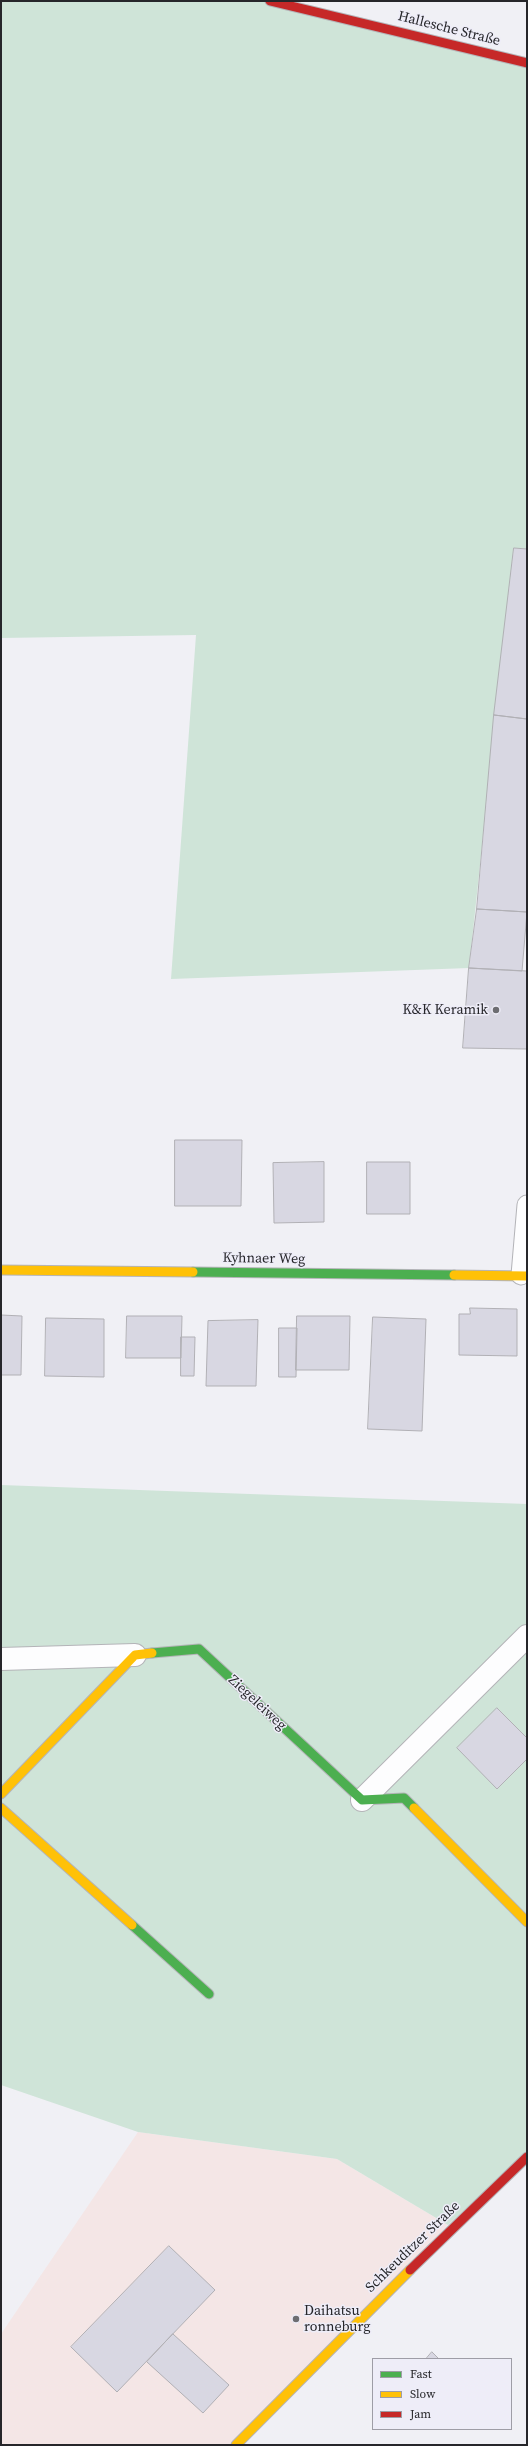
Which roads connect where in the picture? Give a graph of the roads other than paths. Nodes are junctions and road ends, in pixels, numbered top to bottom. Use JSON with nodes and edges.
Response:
{"nodes":[{"id":1,"x":270,"y":1,"type":"edge"},
{"id":2,"x":527,"y":63,"type":"edge"},
{"id":3,"x":527,"y":1205,"type":"edge"},
{"id":4,"x":1,"y":1270,"type":"edge"},
{"id":5,"x":524,"y":1276,"type":"edge"},
{"id":6,"x":527,"y":1636,"type":"edge"},
{"id":7,"x":135,"y":1655,"type":"junction"},
{"id":8,"x":1,"y":1659,"type":"edge"},
{"id":9,"x":1,"y":1794,"type":"edge"},
{"id":10,"x":362,"y":1800,"type":"junction"},
{"id":11,"x":1,"y":1808,"type":"edge"},
{"id":12,"x":527,"y":1922,"type":"edge"},
{"id":13,"x":209,"y":1994,"type":"dead end"},
{"id":14,"x":527,"y":2157,"type":"edge"},
{"id":15,"x":236,"y":2445,"type":"edge"}],
"edges":[{"from":1,"to":2,"type":"street","name":"Hallesche Straße"},
{"from":3,"to":5,"type":"lane"},
{"from":4,"to":5,"type":"street","name":"Kyhnaer Weg"},
{"from":6,"to":10,"type":"street"},
{"from":7,"to":8,"type":"street","name":"Ziegeleiweg"},
{"from":7,"to":9,"type":"street"},
{"from":7,"to":10,"type":"street","name":"Ziegeleiweg"},
{"from":10,"to":12,"type":"street"},
{"from":11,"to":13,"type":"street"},
{"from":14,"to":15,"type":"street","name":"Schkeuditzer Straße"}]}
